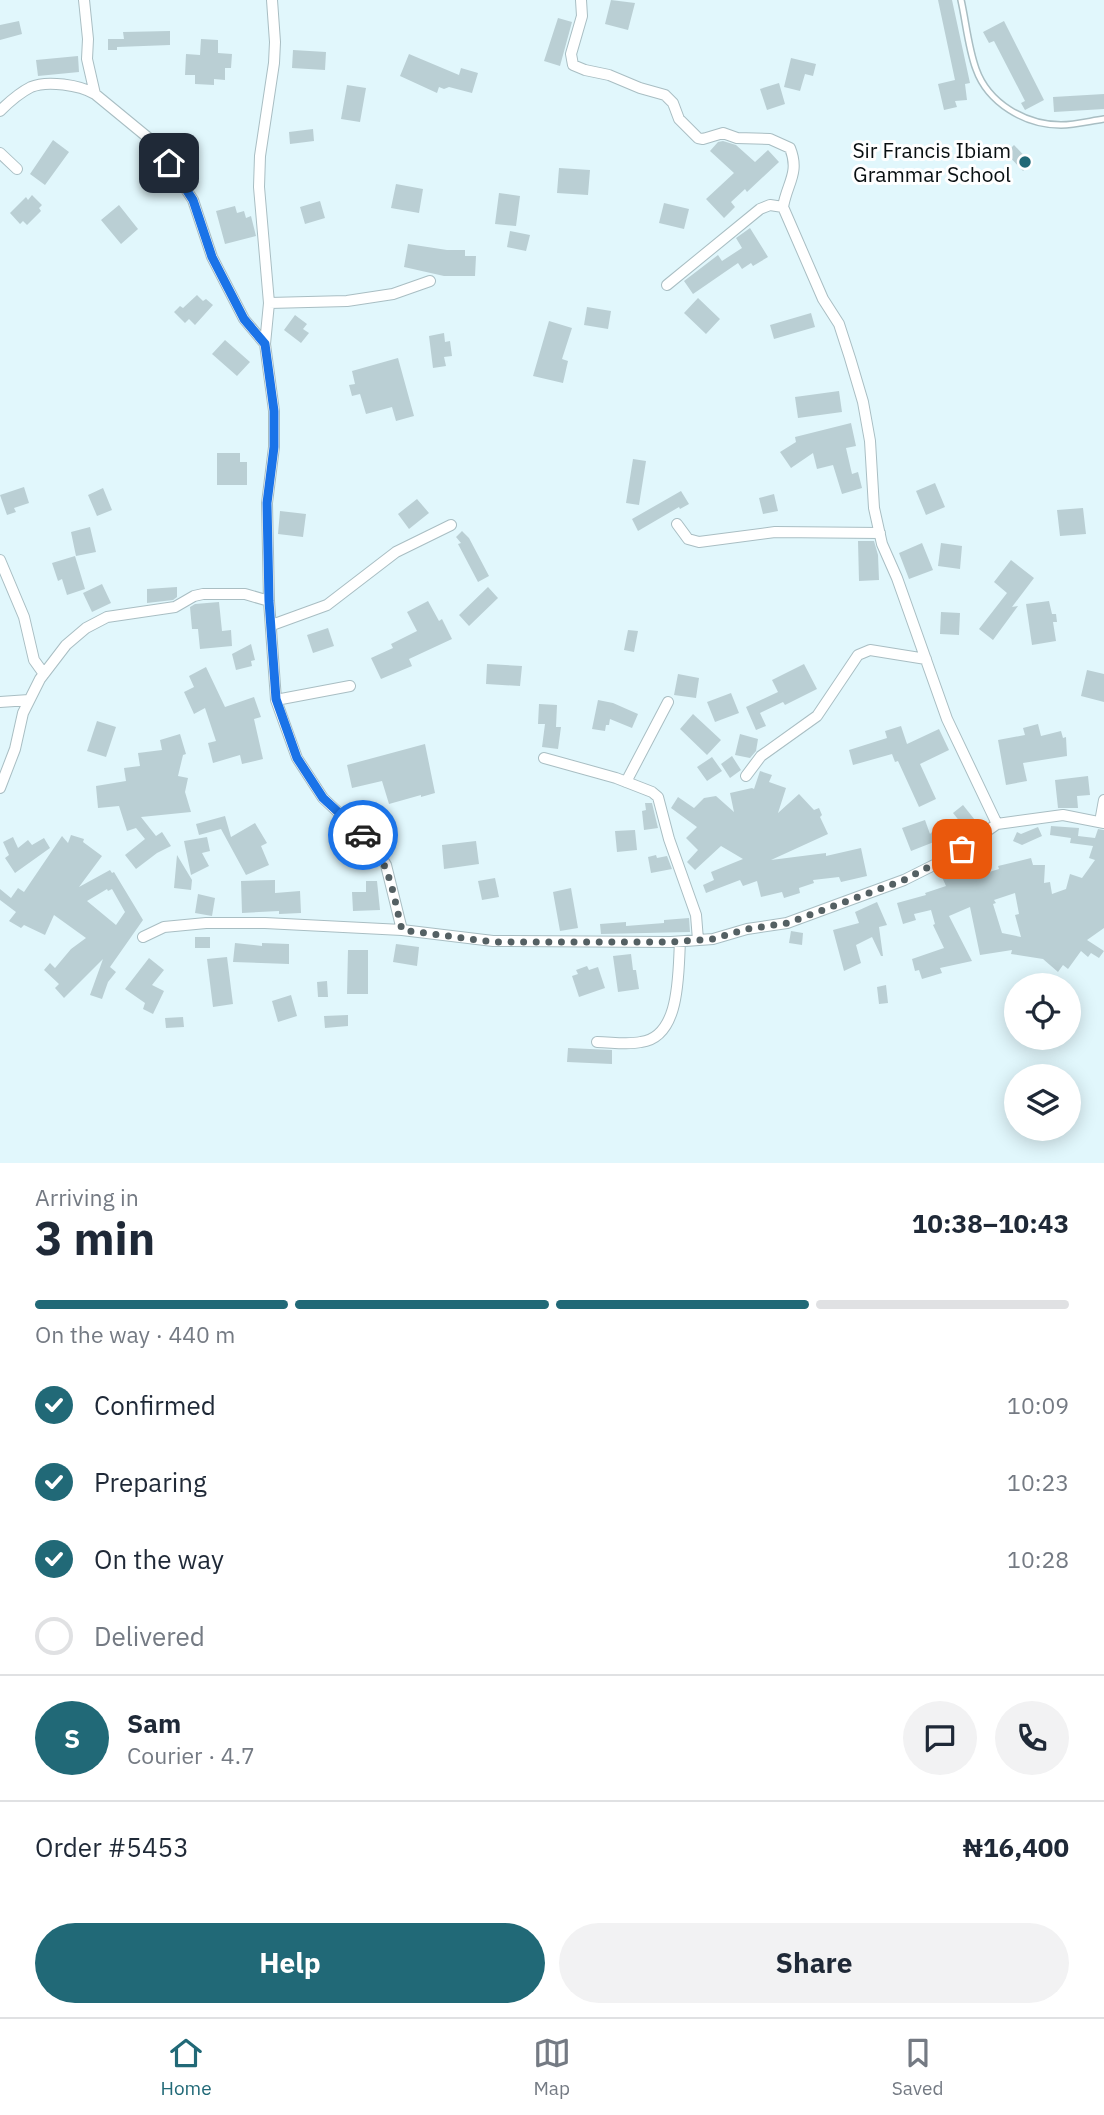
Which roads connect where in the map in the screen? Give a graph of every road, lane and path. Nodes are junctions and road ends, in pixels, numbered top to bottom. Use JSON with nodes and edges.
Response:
{"nodes":[{"id":1,"x":84,"y":0,"type":"edge"},
{"id":2,"x":272,"y":0,"type":"edge"},
{"id":3,"x":580,"y":0,"type":"edge"},
{"id":4,"x":961,"y":0,"type":"edge"},
{"id":5,"x":95,"y":94,"type":"junction"},
{"id":6,"x":0,"y":111,"type":"edge"},
{"id":7,"x":1104,"y":119,"type":"edge"},
{"id":8,"x":0,"y":153,"type":"edge"},
{"id":9,"x":17,"y":169,"type":"dead end"},
{"id":10,"x":783,"y":207,"type":"junction"},
{"id":11,"x":430,"y":281,"type":"dead end"},
{"id":12,"x":667,"y":285,"type":"dead end"},
{"id":13,"x":269,"y":303,"type":"junction"},
{"id":14,"x":265,"y":344,"type":"junction"},
{"id":15,"x":677,"y":524,"type":"dead end"},
{"id":16,"x":452,"y":525,"type":"dead end"},
{"id":17,"x":880,"y":533,"type":"junction"},
{"id":18,"x":0,"y":560,"type":"edge"},
{"id":19,"x":269,"y":601,"type":"junction"},
{"id":20,"x":272,"y":625,"type":"junction"},
{"id":21,"x":926,"y":659,"type":"junction"},
{"id":22,"x":44,"y":674,"type":"junction"},
{"id":23,"x":350,"y":686,"type":"dead end"},
{"id":24,"x":276,"y":699,"type":"junction"},
{"id":25,"x":29,"y":700,"type":"junction"},
{"id":26,"x":0,"y":702,"type":"edge"},
{"id":27,"x":668,"y":702,"type":"dead end"},
{"id":28,"x":544,"y":758,"type":"dead end"},
{"id":29,"x":746,"y":776,"type":"dead end"},
{"id":30,"x":626,"y":782,"type":"junction"},
{"id":31,"x":0,"y":788,"type":"edge"},
{"id":32,"x":1104,"y":800,"type":"edge"},
{"id":33,"x":1102,"y":823,"type":"edge"},
{"id":34,"x":997,"y":824,"type":"junction"},
{"id":35,"x":402,"y":930,"type":"junction"},
{"id":36,"x":143,"y":937,"type":"dead end"},
{"id":37,"x":698,"y":940,"type":"junction"},
{"id":38,"x":680,"y":942,"type":"junction"},
{"id":39,"x":597,"y":1042,"type":"dead end"}],
"edges":[{"from":1,"to":5,"type":"street"},
{"from":2,"to":13,"type":"street"},
{"from":3,"to":10,"type":"street"},
{"from":4,"to":7,"type":"lane"},
{"from":5,"to":6,"type":"street"},
{"from":5,"to":14,"type":"street"},
{"from":8,"to":9,"type":"street"},
{"from":10,"to":12,"type":"street"},
{"from":10,"to":17,"type":"street"},
{"from":11,"to":13,"type":"street"},
{"from":13,"to":14,"type":"street"},
{"from":14,"to":19,"type":"street"},
{"from":15,"to":17,"type":"street"},
{"from":16,"to":20,"type":"street"},
{"from":17,"to":21,"type":"street"},
{"from":18,"to":22,"type":"street"},
{"from":19,"to":20,"type":"street"},
{"from":19,"to":22,"type":"street"},
{"from":20,"to":24,"type":"street"},
{"from":21,"to":29,"type":"street"},
{"from":21,"to":34,"type":"street"},
{"from":22,"to":25,"type":"street"},
{"from":23,"to":24,"type":"street"},
{"from":24,"to":35,"type":"street"},
{"from":25,"to":26,"type":"street"},
{"from":25,"to":31,"type":"street"},
{"from":27,"to":30,"type":"street"},
{"from":28,"to":30,"type":"street"},
{"from":30,"to":37,"type":"street"},
{"from":32,"to":33,"type":"street"},
{"from":33,"to":34,"type":"street"},
{"from":34,"to":37,"type":"street"},
{"from":35,"to":36,"type":"street"},
{"from":35,"to":38,"type":"street"},
{"from":37,"to":38,"type":"street"},
{"from":38,"to":39,"type":"street"}]}
